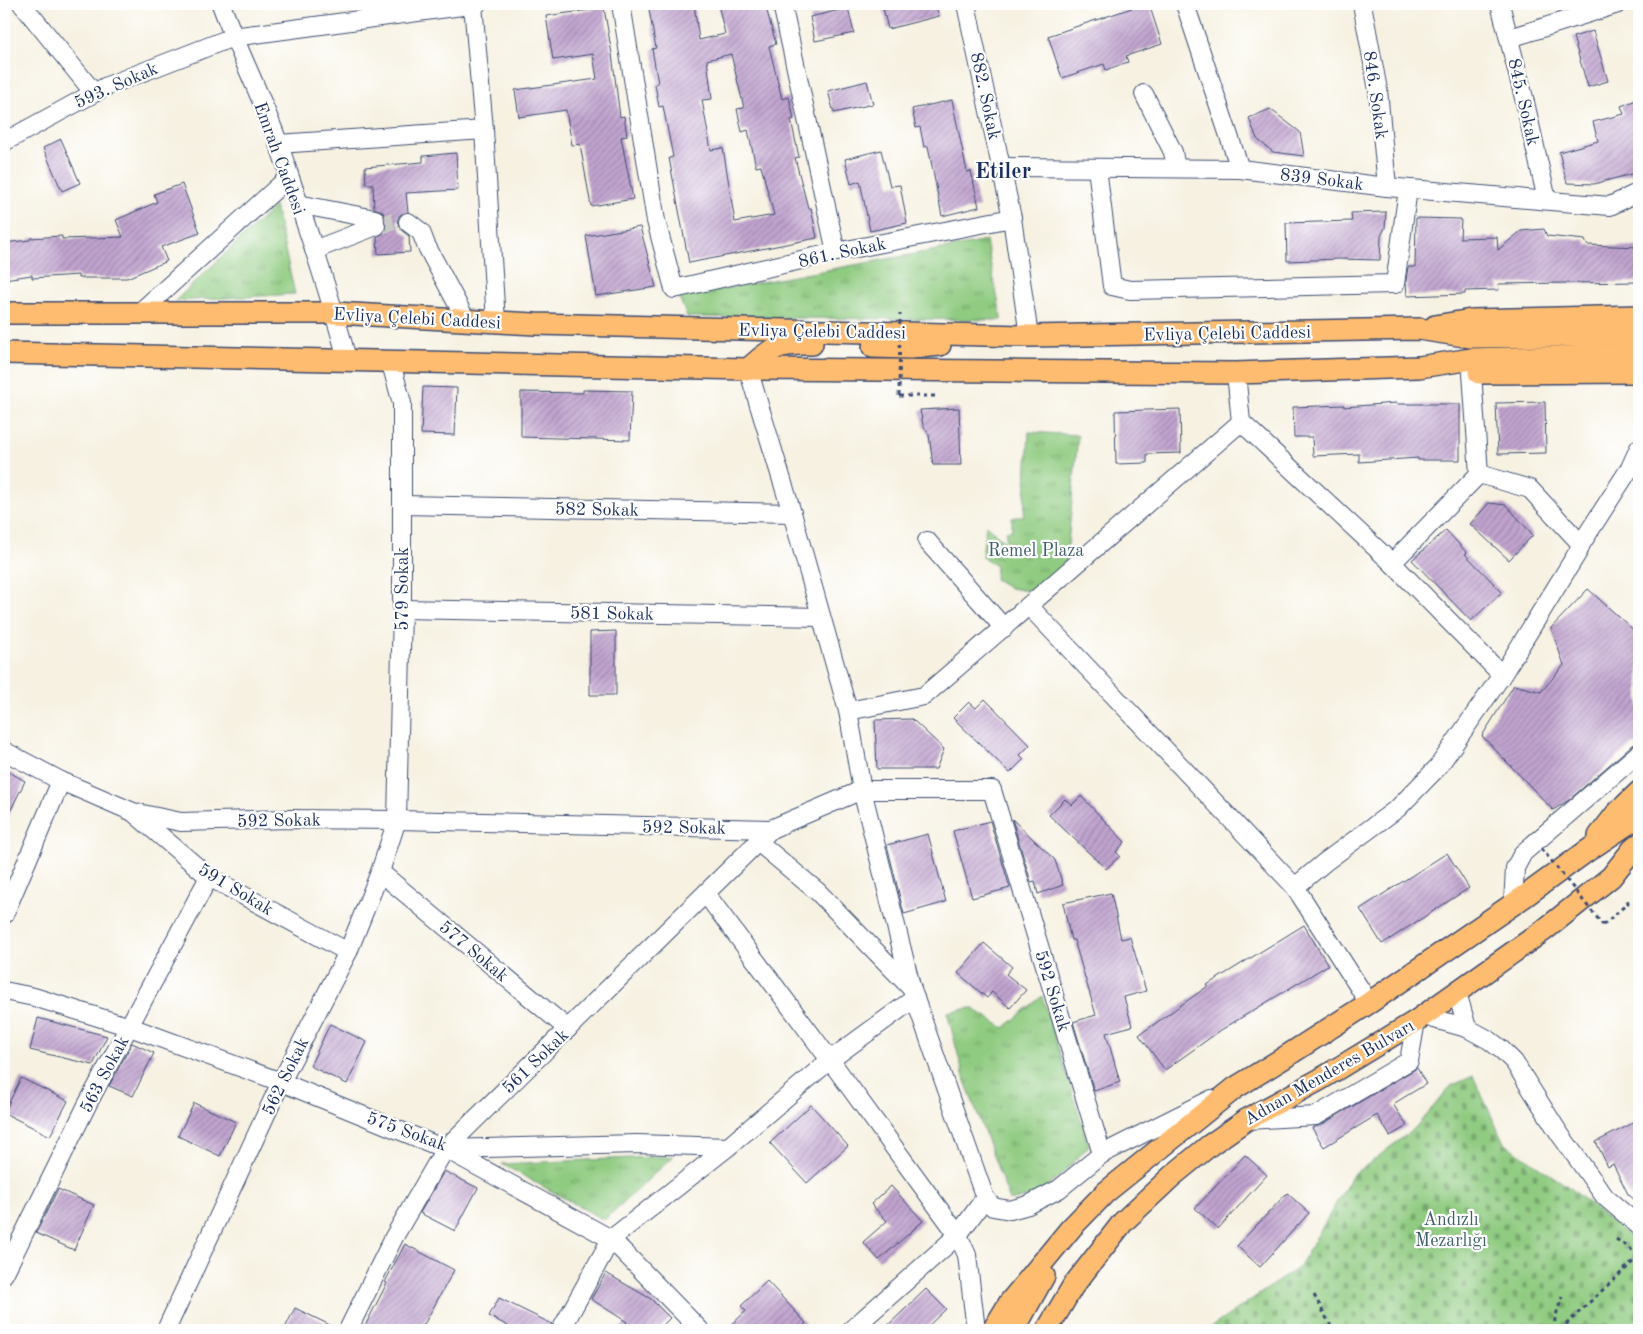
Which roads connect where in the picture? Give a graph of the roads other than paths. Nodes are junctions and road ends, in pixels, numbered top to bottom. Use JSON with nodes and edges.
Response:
{"nodes":[{"id":1,"x":22,"y":4,"type":"edge"},
{"id":2,"x":221,"y":4,"type":"edge"},
{"id":3,"x":475,"y":4,"type":"edge"},
{"id":4,"x":621,"y":4,"type":"edge"},
{"id":5,"x":782,"y":4,"type":"edge"},
{"id":6,"x":966,"y":4,"type":"edge"},
{"id":7,"x":1185,"y":4,"type":"edge"},
{"id":8,"x":1362,"y":4,"type":"edge"},
{"id":9,"x":1500,"y":4,"type":"edge"},
{"id":10,"x":1618,"y":4,"type":"edge"},
{"id":11,"x":233,"y":37,"type":"junction"},
{"id":12,"x":1510,"y":38,"type":"junction"},
{"id":13,"x":94,"y":93,"type":"junction"},
{"id":14,"x":1144,"y":94,"type":"dead end"},
{"id":15,"x":484,"y":130,"type":"junction"},
{"id":16,"x":4,"y":142,"type":"edge"},
{"id":17,"x":278,"y":144,"type":"junction"},
{"id":18,"x":1002,"y":167,"type":"junction"},
{"id":19,"x":1097,"y":168,"type":"junction"},
{"id":20,"x":1176,"y":168,"type":"junction"},
{"id":21,"x":1240,"y":170,"type":"junction"},
{"id":22,"x":288,"y":177,"type":"junction"},
{"id":23,"x":1387,"y":187,"type":"junction"},
{"id":24,"x":1408,"y":189,"type":"junction"},
{"id":25,"x":1639,"y":192,"type":"edge"},
{"id":26,"x":1547,"y":200,"type":"junction"},
{"id":27,"x":298,"y":204,"type":"junction"},
{"id":28,"x":1012,"y":218,"type":"junction"},
{"id":29,"x":408,"y":222,"type":"dead end"},
{"id":30,"x":314,"y":250,"type":"junction"},
{"id":31,"x":836,"y":252,"type":"junction"},
{"id":32,"x":4,"y":313,"type":"edge"},
{"id":33,"x":335,"y":313,"type":"junction"},
{"id":34,"x":138,"y":314,"type":"junction"},
{"id":35,"x":1639,"y":316,"type":"edge"},
{"id":36,"x":466,"y":320,"type":"junction"},
{"id":37,"x":496,"y":322,"type":"junction"},
{"id":38,"x":1419,"y":329,"type":"junction"},
{"id":39,"x":1639,"y":335,"type":"edge"},
{"id":40,"x":1030,"y":336,"type":"junction"},
{"id":41,"x":4,"y":354,"type":"edge"},
{"id":42,"x":1639,"y":355,"type":"edge"},
{"id":43,"x":347,"y":359,"type":"junction"},
{"id":44,"x":390,"y":360,"type":"junction"},
{"id":45,"x":1419,"y":367,"type":"junction"},
{"id":46,"x":748,"y":369,"type":"junction"},
{"id":47,"x":1639,"y":372,"type":"edge"},
{"id":48,"x":1236,"y":373,"type":"junction"},
{"id":49,"x":1472,"y":373,"type":"junction"},
{"id":50,"x":1241,"y":422,"type":"junction"},
{"id":51,"x":1639,"y":448,"type":"edge"},
{"id":52,"x":1479,"y":474,"type":"junction"},
{"id":53,"x":402,"y":505,"type":"junction"},
{"id":54,"x":792,"y":512,"type":"junction"},
{"id":55,"x":927,"y":541,"type":"dead end"},
{"id":56,"x":1581,"y":544,"type":"junction"},
{"id":57,"x":1392,"y":563,"type":"junction"},
{"id":58,"x":1029,"y":606,"type":"junction"},
{"id":59,"x":402,"y":609,"type":"junction"},
{"id":60,"x":821,"y":617,"type":"junction"},
{"id":61,"x":1004,"y":628,"type":"junction"},
{"id":62,"x":1502,"y":675,"type":"junction"},
{"id":63,"x":848,"y":711,"type":"junction"},
{"id":64,"x":4,"y":751,"type":"edge"},
{"id":65,"x":1639,"y":753,"type":"edge"},
{"id":66,"x":61,"y":781,"type":"junction"},
{"id":67,"x":862,"y":790,"type":"junction"},
{"id":68,"x":1639,"y":792,"type":"edge"},
{"id":69,"x":133,"y":812,"type":"junction"},
{"id":70,"x":1639,"y":814,"type":"edge"},
{"id":71,"x":397,"y":820,"type":"junction"},
{"id":72,"x":771,"y":828,"type":"junction"},
{"id":73,"x":757,"y":841,"type":"junction"},
{"id":74,"x":1639,"y":844,"type":"edge"},
{"id":75,"x":1587,"y":851,"type":"junction"},
{"id":76,"x":1639,"y":866,"type":"edge"},
{"id":77,"x":380,"y":872,"type":"junction"},
{"id":78,"x":209,"y":877,"type":"junction"},
{"id":79,"x":1611,"y":877,"type":"junction"},
{"id":80,"x":1294,"y":887,"type":"junction"},
{"id":81,"x":706,"y":894,"type":"junction"},
{"id":82,"x":1513,"y":904,"type":"junction"},
{"id":83,"x":4,"y":916,"type":"edge"},
{"id":84,"x":348,"y":952,"type":"junction"},
{"id":85,"x":4,"y":991,"type":"edge"},
{"id":86,"x":1457,"y":992,"type":"junction"},
{"id":87,"x":914,"y":994,"type":"junction"},
{"id":88,"x":1369,"y":1003,"type":"junction"},
{"id":89,"x":1420,"y":1019,"type":"junction"},
{"id":90,"x":130,"y":1027,"type":"junction"},
{"id":91,"x":1467,"y":1028,"type":"junction"},
{"id":92,"x":568,"y":1029,"type":"junction"},
{"id":93,"x":830,"y":1060,"type":"junction"},
{"id":94,"x":281,"y":1082,"type":"junction"},
{"id":95,"x":1235,"y":1088,"type":"junction"},
{"id":96,"x":1246,"y":1120,"type":"junction"},
{"id":97,"x":728,"y":1147,"type":"junction"},
{"id":98,"x":446,"y":1149,"type":"junction"},
{"id":99,"x":1102,"y":1154,"type":"junction"},
{"id":100,"x":985,"y":1198,"type":"junction"},
{"id":101,"x":1639,"y":1226,"type":"edge"},
{"id":102,"x":1071,"y":1228,"type":"junction"},
{"id":103,"x":958,"y":1235,"type":"junction"},
{"id":104,"x":611,"y":1239,"type":"junction"},
{"id":105,"x":4,"y":1274,"type":"edge"},
{"id":106,"x":166,"y":1330,"type":"edge"},
{"id":107,"x":348,"y":1330,"type":"edge"},
{"id":108,"x":561,"y":1330,"type":"edge"},
{"id":109,"x":700,"y":1330,"type":"edge"},
{"id":110,"x":851,"y":1330,"type":"edge"},
{"id":111,"x":976,"y":1330,"type":"edge"},
{"id":112,"x":993,"y":1330,"type":"edge"},
{"id":113,"x":1014,"y":1330,"type":"edge"},
{"id":114,"x":1047,"y":1330,"type":"edge"}],
"edges":[{"from":1,"to":13,"type":"street"},
{"from":2,"to":11,"type":"street","name":"Emrah Caddesi"},
{"from":3,"to":11,"type":"street","name":"593. Sokak"},
{"from":3,"to":15,"type":"street"},
{"from":4,"to":31,"type":"street","name":"861. Sokak"},
{"from":5,"to":31,"type":"street"},
{"from":6,"to":18,"type":"street","name":"882. Sokak"},
{"from":7,"to":21,"type":"street"},
{"from":8,"to":23,"type":"street","name":"846. Sokak"},
{"from":9,"to":12,"type":"street","name":"845. Sokak"},
{"from":10,"to":12,"type":"street"},
{"from":11,"to":13,"type":"street","name":"593. Sokak"},
{"from":11,"to":17,"type":"street","name":"Emrah Caddesi"},
{"from":12,"to":26,"type":"street","name":"845. Sokak"},
{"from":13,"to":16,"type":"street","name":"593. Sokak"},
{"from":14,"to":20,"type":"street"},
{"from":15,"to":17,"type":"street"},
{"from":15,"to":37,"type":"street"},
{"from":17,"to":22,"type":"street","name":"Emrah Caddesi"},
{"from":18,"to":19,"type":"street","name":"839 Sokak"},
{"from":18,"to":28,"type":"street","name":"882. Sokak"},
{"from":19,"to":20,"type":"street","name":"839 Sokak"},
{"from":19,"to":24,"type":"street"},
{"from":20,"to":21,"type":"street","name":"839 Sokak"},
{"from":21,"to":23,"type":"street","name":"839 Sokak"},
{"from":22,"to":27,"type":"street","name":"Emrah Caddesi"},
{"from":22,"to":34,"type":"street"},
{"from":23,"to":24,"type":"street","name":"839 Sokak"},
{"from":24,"to":26,"type":"street","name":"839 Sokak"},
{"from":25,"to":26,"type":"street","name":"839 Sokak"},
{"from":27,"to":30,"type":"street","name":"Emrah Caddesi"},
{"from":27,"to":30,"type":"street"},
{"from":28,"to":31,"type":"street","name":"861. Sokak"},
{"from":28,"to":40,"type":"street","name":"882. Sokak"},
{"from":29,"to":36,"type":"street"},
{"from":30,"to":33,"type":"street","name":"Emrah Caddesi"},
{"from":32,"to":34,"type":"main road","name":"Evliya Çelebi Caddesi"},
{"from":33,"to":34,"type":"main road","name":"Evliya Çelebi Caddesi"},
{"from":33,"to":36,"type":"main road","name":"Evliya Çelebi Caddesi"},
{"from":33,"to":43,"type":"street","name":"Emrah Caddesi"},
{"from":35,"to":38,"type":"main road"},
{"from":36,"to":37,"type":"main road","name":"Evliya Çelebi Caddesi"},
{"from":37,"to":40,"type":"main road","name":"Evliya Çelebi Caddesi"},
{"from":38,"to":39,"type":"main road","name":"Evliya Çelebi Caddesi"},
{"from":38,"to":40,"type":"main road","name":"Evliya Çelebi Caddesi"},
{"from":40,"to":46,"type":"main road"},
{"from":41,"to":43,"type":"main road"},
{"from":42,"to":45,"type":"main road"},
{"from":43,"to":44,"type":"main road"},
{"from":44,"to":46,"type":"main road"},
{"from":44,"to":53,"type":"street","name":"579 Sokak"},
{"from":45,"to":48,"type":"main road"},
{"from":45,"to":49,"type":"main road"},
{"from":46,"to":48,"type":"main road"},
{"from":46,"to":54,"type":"street"},
{"from":47,"to":49,"type":"main road"},
{"from":48,"to":50,"type":"street"},
{"from":49,"to":52,"type":"street"},
{"from":50,"to":57,"type":"street"},
{"from":50,"to":58,"type":"street"},
{"from":51,"to":56,"type":"street"},
{"from":52,"to":56,"type":"street"},
{"from":52,"to":57,"type":"street"},
{"from":53,"to":54,"type":"street","name":"582 Sokak"},
{"from":53,"to":59,"type":"street","name":"579 Sokak"},
{"from":54,"to":60,"type":"street"},
{"from":55,"to":61,"type":"street"},
{"from":56,"to":62,"type":"street"},
{"from":57,"to":62,"type":"street"},
{"from":58,"to":61,"type":"street"},
{"from":58,"to":80,"type":"street"},
{"from":59,"to":60,"type":"street","name":"581 Sokak"},
{"from":59,"to":71,"type":"street","name":"579 Sokak"},
{"from":60,"to":63,"type":"street"},
{"from":61,"to":63,"type":"street"},
{"from":62,"to":80,"type":"street"},
{"from":63,"to":67,"type":"street"},
{"from":64,"to":66,"type":"street","name":"592 Sokak"},
{"from":65,"to":82,"type":"street"},
{"from":66,"to":69,"type":"street","name":"592 Sokak"},
{"from":66,"to":83,"type":"street"},
{"from":67,"to":72,"type":"street","name":"592 Sokak"},
{"from":67,"to":87,"type":"street"},
{"from":67,"to":99,"type":"street","name":"592 Sokak"},
{"from":68,"to":75,"type":"main road"},
{"from":69,"to":71,"type":"street","name":"592 Sokak"},
{"from":69,"to":78,"type":"street","name":"591 Sokak"},
{"from":70,"to":75,"type":"main road","name":"Adnan Menderes Bulvarı"},
{"from":71,"to":72,"type":"street","name":"592 Sokak"},
{"from":71,"to":77,"type":"street","name":"562 Sokak"},
{"from":72,"to":73,"type":"street","name":"561 Sokak"},
{"from":73,"to":81,"type":"street","name":"561 Sokak"},
{"from":73,"to":87,"type":"street"},
{"from":74,"to":79,"type":"main road","name":"Adnan Menderes Bulvarı"},
{"from":75,"to":82,"type":"main road","name":"Adnan Menderes Bulvarı"},
{"from":76,"to":79,"type":"main road"},
{"from":77,"to":84,"type":"street","name":"562 Sokak"},
{"from":77,"to":92,"type":"street","name":"577 Sokak"},
{"from":78,"to":84,"type":"street","name":"591 Sokak"},
{"from":78,"to":90,"type":"street","name":"563 Sokak"},
{"from":79,"to":86,"type":"main road","name":"Adnan Menderes Bulvarı"},
{"from":80,"to":88,"type":"street"},
{"from":81,"to":92,"type":"street","name":"561 Sokak"},
{"from":81,"to":93,"type":"street"},
{"from":82,"to":88,"type":"main road","name":"Adnan Menderes Bulvarı"},
{"from":84,"to":94,"type":"street","name":"562 Sokak"},
{"from":85,"to":90,"type":"street","name":"575 Sokak"},
{"from":86,"to":89,"type":"main road","name":"Adnan Menderes Bulvarı"},
{"from":86,"to":91,"type":"street"},
{"from":87,"to":93,"type":"street"},
{"from":87,"to":100,"type":"street"},
{"from":88,"to":95,"type":"main road","name":"Adnan Menderes Bulvarı"},
{"from":89,"to":91,"type":"street"},
{"from":89,"to":96,"type":"main road","name":"Adnan Menderes Bulvarı"},
{"from":89,"to":96,"type":"street"},
{"from":90,"to":94,"type":"street","name":"575 Sokak"},
{"from":90,"to":105,"type":"street","name":"563 Sokak"},
{"from":91,"to":101,"type":"street"},
{"from":92,"to":98,"type":"street","name":"561 Sokak"},
{"from":93,"to":97,"type":"street"},
{"from":93,"to":103,"type":"street"},
{"from":94,"to":98,"type":"street","name":"575 Sokak"},
{"from":94,"to":106,"type":"street","name":"562 Sokak"},
{"from":95,"to":99,"type":"street"},
{"from":95,"to":102,"type":"main road","name":"Adnan Menderes Bulvarı"},
{"from":96,"to":114,"type":"main road","name":"Adnan Menderes Bulvarı"},
{"from":97,"to":98,"type":"street","name":"575 Sokak"},
{"from":97,"to":104,"type":"street"},
{"from":98,"to":104,"type":"street"},
{"from":98,"to":107,"type":"street","name":"561 Sokak"},
{"from":99,"to":100,"type":"street"},
{"from":100,"to":103,"type":"street"},
{"from":102,"to":112,"type":"main road","name":"Adnan Menderes Bulvarı"},
{"from":102,"to":113,"type":"main road","name":"Adnan Menderes Bulvarı"},
{"from":103,"to":110,"type":"street"},
{"from":103,"to":111,"type":"street"},
{"from":104,"to":108,"type":"street"},
{"from":104,"to":109,"type":"street"}]}
